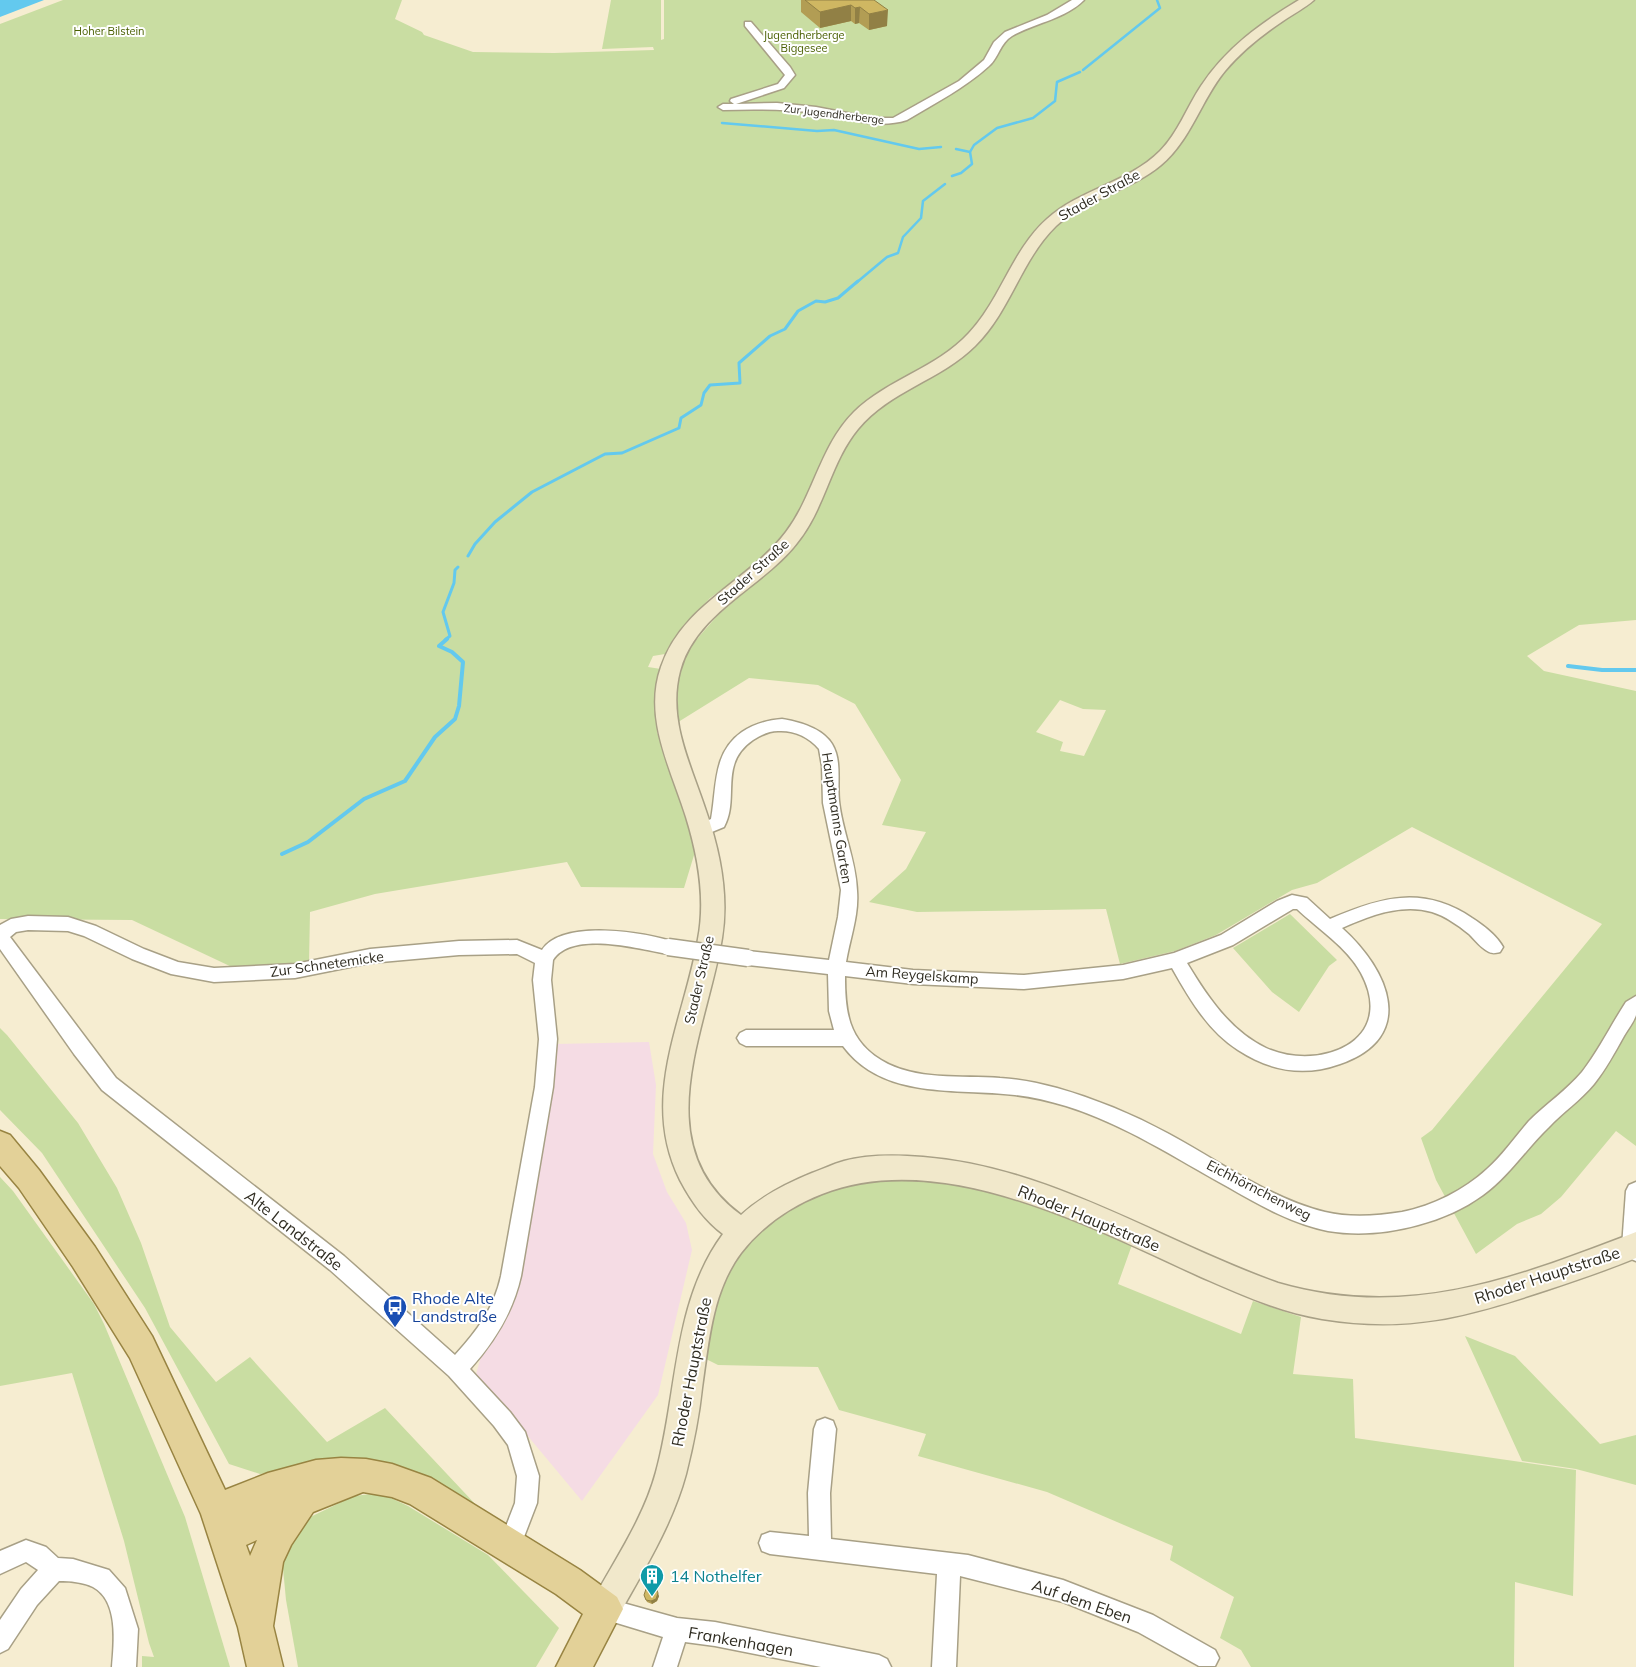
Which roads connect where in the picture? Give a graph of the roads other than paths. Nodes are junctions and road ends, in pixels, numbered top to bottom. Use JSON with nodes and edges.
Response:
{"nodes":[{"id":1,"x":1080,"y":0,"type":"edge"},
{"id":2,"x":1308,"y":0,"type":"edge"},
{"id":3,"x":748,"y":24,"type":"dead end"},
{"id":4,"x":702,"y":830,"type":"junction"},
{"id":5,"x":1328,"y":928,"type":"junction"},
{"id":6,"x":0,"y":936,"type":"edge"},
{"id":7,"x":1494,"y":947,"type":"dead end"},
{"id":8,"x":544,"y":959,"type":"junction"},
{"id":9,"x":1176,"y":960,"type":"junction"},
{"id":10,"x":837,"y":969,"type":"junction"},
{"id":11,"x":1636,"y":1002,"type":"edge"},
{"id":12,"x":746,"y":1038,"type":"dead end"},
{"id":13,"x":846,"y":1038,"type":"junction"},
{"id":14,"x":0,"y":1144,"type":"edge"},
{"id":15,"x":1636,"y":1191,"type":"edge"},
{"id":16,"x":742,"y":1231,"type":"junction"},
{"id":17,"x":1635,"y":1248,"type":"edge"},
{"id":18,"x":456,"y":1369,"type":"junction"},
{"id":19,"x":825,"y":1429,"type":"dead end"},
{"id":20,"x":367,"y":1476,"type":"junction"},
{"id":21,"x":303,"y":1499,"type":"junction"},
{"id":22,"x":222,"y":1523,"type":"junction"},
{"id":23,"x":770,"y":1543,"type":"dead end"},
{"id":24,"x":509,"y":1547,"type":"junction"},
{"id":25,"x":820,"y":1549,"type":"junction"},
{"id":26,"x":0,"y":1563,"type":"edge"},
{"id":27,"x":949,"y":1564,"type":"junction"},
{"id":28,"x":54,"y":1569,"type":"junction"},
{"id":29,"x":605,"y":1608,"type":"junction"},
{"id":30,"x":256,"y":1628,"type":"junction"},
{"id":31,"x":677,"y":1630,"type":"junction"},
{"id":32,"x":0,"y":1641,"type":"edge"},
{"id":33,"x":1207,"y":1658,"type":"dead end"},
{"id":34,"x":124,"y":1667,"type":"edge"},
{"id":35,"x":266,"y":1667,"type":"edge"},
{"id":36,"x":574,"y":1667,"type":"edge"},
{"id":37,"x":665,"y":1667,"type":"edge"},
{"id":38,"x":879,"y":1667,"type":"edge"},
{"id":39,"x":944,"y":1667,"type":"edge"}],
"edges":[{"from":1,"to":3,"type":"street","name":"Zur Jugendherberge"},
{"from":2,"to":4,"type":"street","name":"Stader Straße"},
{"from":4,"to":10,"type":"street","name":"Hauptmanns Garten"},
{"from":4,"to":16,"type":"street","name":"Stader Straße"},
{"from":5,"to":7,"type":"street"},
{"from":5,"to":9,"type":"street","name":"Am Reygelskamp"},
{"from":5,"to":9,"type":"street","name":"Am Reygelskamp"},
{"from":6,"to":8,"type":"street","name":"Zur Schnetemicke"},
{"from":6,"to":18,"type":"street","name":"Alte Landstraße"},
{"from":8,"to":10,"type":"street","name":"Am Reygelskamp","bridge":true},
{"from":8,"to":18,"type":"street"},
{"from":9,"to":10,"type":"street","name":"Am Reygelskamp"},
{"from":10,"to":13,"type":"street","name":"Eichhörnchenweg"},
{"from":11,"to":13,"type":"street","name":"Eichhörnchenweg"},
{"from":12,"to":13,"type":"street"},
{"from":14,"to":22,"type":"main road"},
{"from":15,"to":17,"type":"street","name":"Rhoder Hauptstraße"},
{"from":16,"to":17,"type":"street","name":"Rhoder Hauptstraße"},
{"from":16,"to":29,"type":"street","name":"Rhoder Hauptstraße"},
{"from":18,"to":24,"type":"street","name":"Alte Landstraße"},
{"from":19,"to":25,"type":"street"},
{"from":20,"to":21,"type":"main road"},
{"from":20,"to":22,"type":"main road"},
{"from":20,"to":24,"type":"main road"},
{"from":21,"to":22,"type":"main road"},
{"from":21,"to":30,"type":"main road"},
{"from":22,"to":30,"type":"main road"},
{"from":23,"to":25,"type":"street","name":"Auf dem Eben"},
{"from":24,"to":29,"type":"main road"},
{"from":25,"to":27,"type":"street","name":"Auf dem Eben"},
{"from":26,"to":28,"type":"street"},
{"from":27,"to":33,"type":"street","name":"Auf dem Eben"},
{"from":27,"to":39,"type":"street"},
{"from":28,"to":32,"type":"street"},
{"from":28,"to":34,"type":"street"},
{"from":29,"to":31,"type":"street","name":"Frankenhagen"},
{"from":29,"to":36,"type":"main road"},
{"from":30,"to":35,"type":"main road"},
{"from":31,"to":37,"type":"street"},
{"from":31,"to":38,"type":"street","name":"Frankenhagen"}]}
